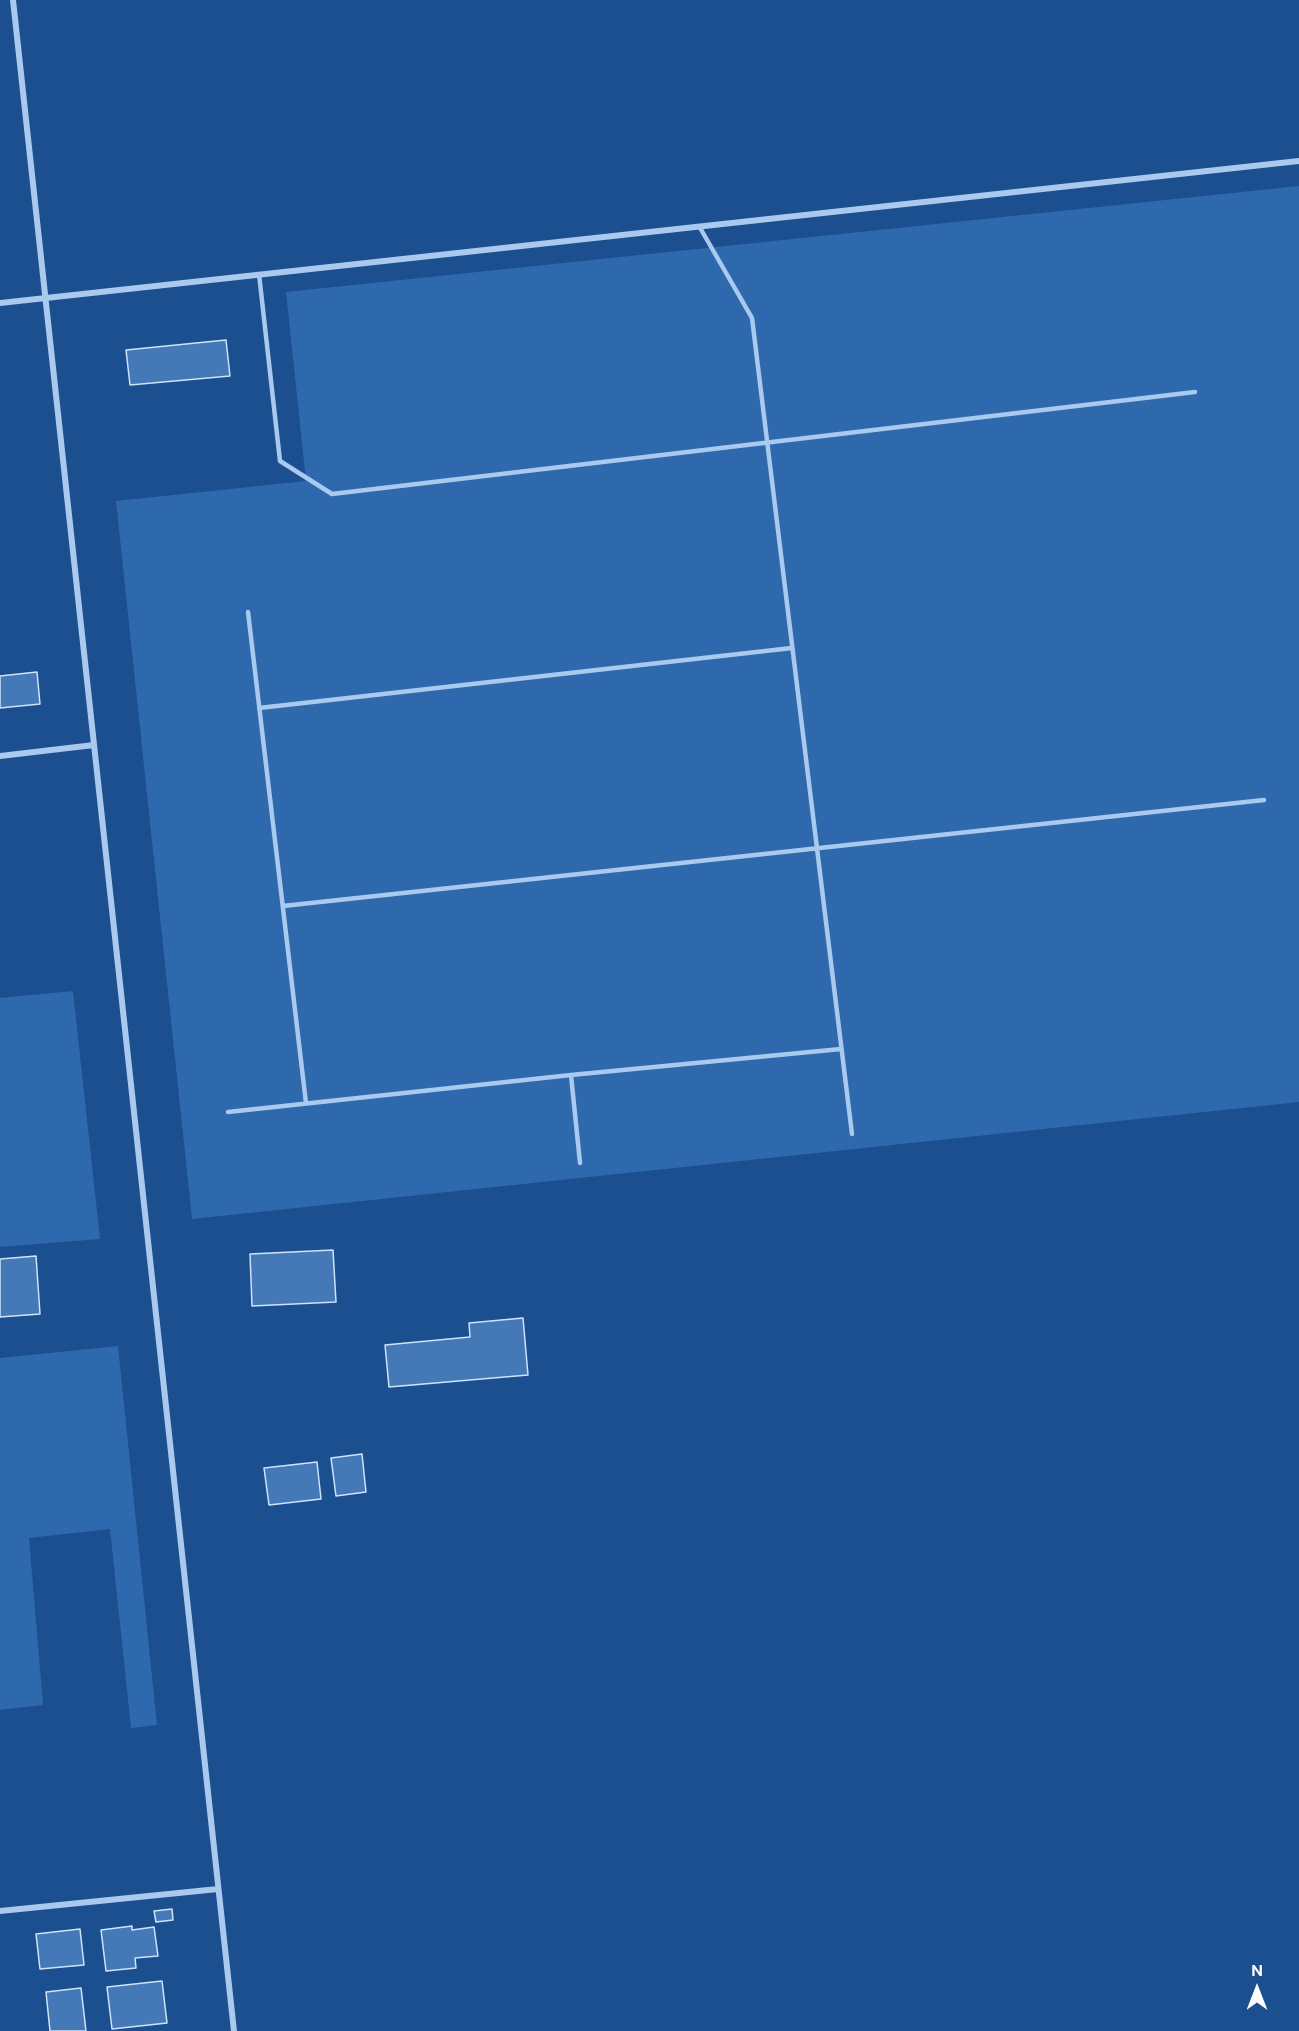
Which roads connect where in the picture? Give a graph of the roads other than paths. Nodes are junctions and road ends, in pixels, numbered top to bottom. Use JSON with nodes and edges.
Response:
{"nodes":[{"id":1,"x":13,"y":0,"type":"edge"},
{"id":2,"x":1299,"y":161,"type":"edge"},
{"id":3,"x":699,"y":226,"type":"junction"},
{"id":4,"x":259,"y":274,"type":"junction"},
{"id":5,"x":46,"y":298,"type":"junction"},
{"id":6,"x":0,"y":303,"type":"edge"},
{"id":7,"x":1194,"y":392,"type":"dead end"},
{"id":8,"x":767,"y":443,"type":"junction"},
{"id":9,"x":248,"y":612,"type":"dead end"},
{"id":10,"x":792,"y":648,"type":"junction"},
{"id":11,"x":259,"y":708,"type":"junction"},
{"id":12,"x":94,"y":745,"type":"junction"},
{"id":13,"x":0,"y":756,"type":"edge"},
{"id":14,"x":1264,"y":800,"type":"dead end"},
{"id":15,"x":816,"y":847,"type":"junction"},
{"id":16,"x":283,"y":906,"type":"junction"},
{"id":17,"x":841,"y":1049,"type":"junction"},
{"id":18,"x":571,"y":1075,"type":"junction"},
{"id":19,"x":306,"y":1103,"type":"junction"},
{"id":20,"x":228,"y":1112,"type":"dead end"},
{"id":21,"x":852,"y":1134,"type":"dead end"},
{"id":22,"x":580,"y":1163,"type":"dead end"},
{"id":23,"x":218,"y":1888,"type":"junction"},
{"id":24,"x":0,"y":1911,"type":"edge"},
{"id":25,"x":234,"y":2031,"type":"edge"}],
"edges":[{"from":1,"to":5,"type":"street"},
{"from":2,"to":3,"type":"street"},
{"from":3,"to":4,"type":"street"},
{"from":3,"to":8,"type":"lane"},
{"from":4,"to":5,"type":"street"},
{"from":4,"to":8,"type":"lane"},
{"from":5,"to":6,"type":"street"},
{"from":5,"to":12,"type":"street"},
{"from":7,"to":8,"type":"lane"},
{"from":8,"to":10,"type":"lane"},
{"from":9,"to":11,"type":"lane"},
{"from":10,"to":11,"type":"lane"},
{"from":10,"to":15,"type":"lane"},
{"from":11,"to":16,"type":"lane"},
{"from":12,"to":13,"type":"street"},
{"from":12,"to":23,"type":"street"},
{"from":14,"to":15,"type":"lane"},
{"from":15,"to":16,"type":"lane"},
{"from":15,"to":17,"type":"lane"},
{"from":16,"to":19,"type":"lane"},
{"from":17,"to":18,"type":"lane"},
{"from":17,"to":21,"type":"lane"},
{"from":18,"to":19,"type":"lane"},
{"from":18,"to":22,"type":"lane"},
{"from":19,"to":20,"type":"lane"},
{"from":23,"to":24,"type":"street"},
{"from":23,"to":25,"type":"street"}]}
